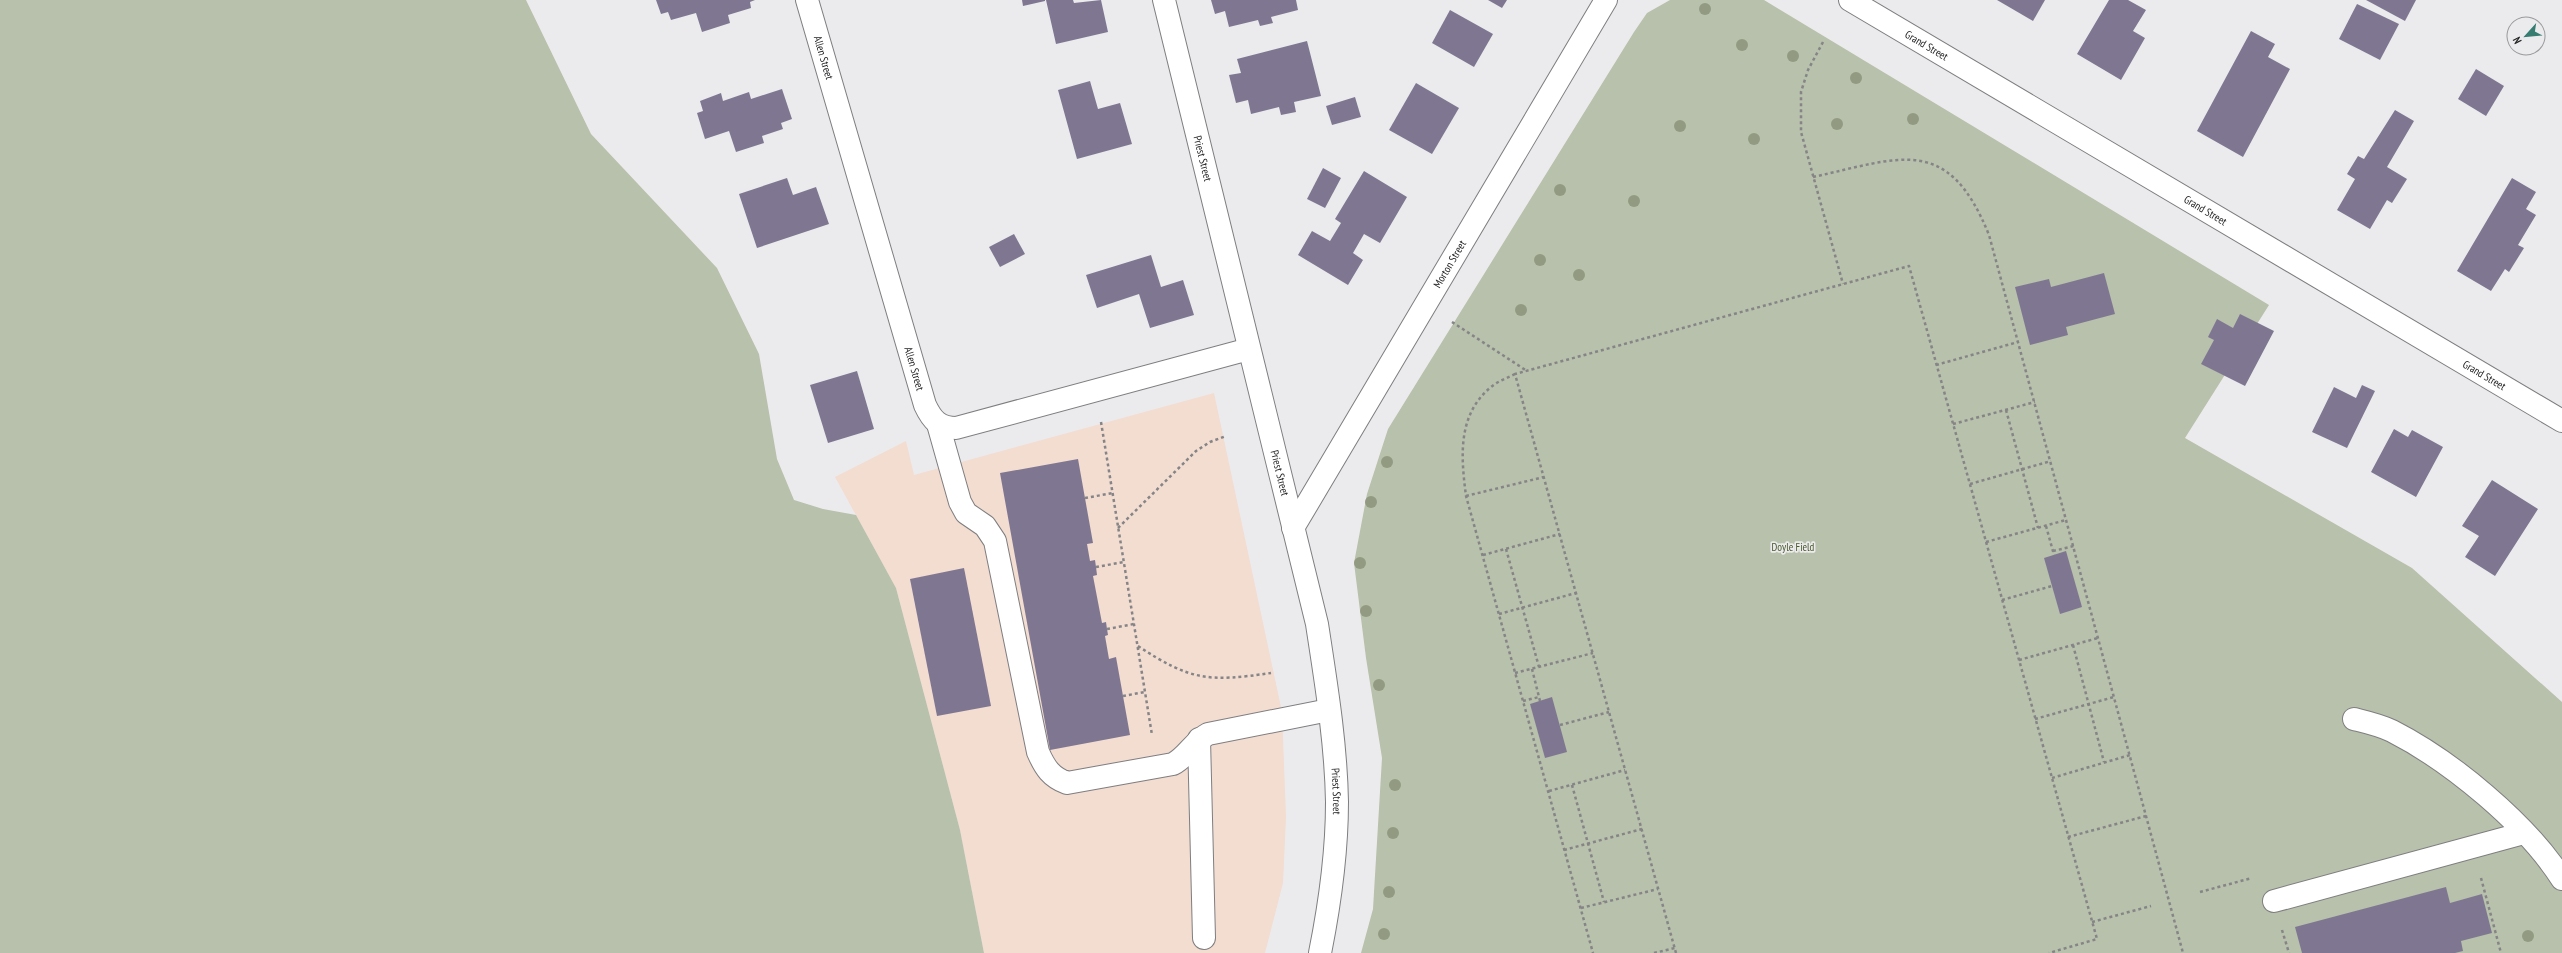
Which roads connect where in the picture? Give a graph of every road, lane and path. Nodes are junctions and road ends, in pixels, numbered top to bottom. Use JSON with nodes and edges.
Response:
{"nodes":[{"id":1,"x":807,"y":0,"type":"edge"},
{"id":2,"x":1164,"y":0,"type":"edge"},
{"id":3,"x":1606,"y":0,"type":"edge"},
{"id":4,"x":1850,"y":0,"type":"edge"},
{"id":5,"x":1823,"y":42,"type":"dead end"},
{"id":6,"x":1813,"y":177,"type":"junction"},
{"id":7,"x":1843,"y":284,"type":"junction"},
{"id":8,"x":1452,"y":322,"type":"dead end"},
{"id":9,"x":2018,"y":342,"type":"junction"},
{"id":10,"x":1249,"y":349,"type":"junction"},
{"id":11,"x":1936,"y":365,"type":"junction"},
{"id":12,"x":1527,"y":371,"type":"junction"},
{"id":13,"x":1515,"y":374,"type":"junction"},
{"id":14,"x":1097,"y":390,"type":"junction"},
{"id":15,"x":2035,"y":402,"type":"junction"},
{"id":16,"x":2006,"y":410,"type":"junction"},
{"id":17,"x":2562,"y":421,"type":"edge"},
{"id":18,"x":938,"y":424,"type":"junction"},
{"id":19,"x":1953,"y":424,"type":"junction"},
{"id":20,"x":1226,"y":436,"type":"dead end"},
{"id":21,"x":2051,"y":461,"type":"junction"},
{"id":22,"x":2023,"y":468,"type":"junction"},
{"id":23,"x":1544,"y":477,"type":"junction"},
{"id":24,"x":1970,"y":484,"type":"junction"},
{"id":25,"x":1113,"y":492,"type":"junction"},
{"id":26,"x":1466,"y":496,"type":"junction"},
{"id":27,"x":1085,"y":498,"type":"dead end"},
{"id":28,"x":2066,"y":520,"type":"junction"},
{"id":29,"x":2046,"y":526,"type":"junction"},
{"id":30,"x":1118,"y":528,"type":"junction"},
{"id":31,"x":1293,"y":528,"type":"junction"},
{"id":32,"x":2038,"y":528,"type":"junction"},
{"id":33,"x":1560,"y":534,"type":"junction"},
{"id":34,"x":1986,"y":542,"type":"junction"},
{"id":35,"x":2074,"y":546,"type":"junction"},
{"id":36,"x":1506,"y":549,"type":"junction"},
{"id":37,"x":2053,"y":551,"type":"junction"},
{"id":38,"x":2054,"y":555,"type":"dead end"},
{"id":39,"x":1483,"y":556,"type":"junction"},
{"id":40,"x":1124,"y":562,"type":"junction"},
{"id":41,"x":1096,"y":567,"type":"dead end"},
{"id":42,"x":2052,"y":586,"type":"dead end"},
{"id":43,"x":1576,"y":593,"type":"junction"},
{"id":44,"x":2002,"y":600,"type":"junction"},
{"id":45,"x":1522,"y":608,"type":"junction"},
{"id":46,"x":1499,"y":614,"type":"junction"},
{"id":47,"x":1134,"y":624,"type":"junction"},
{"id":48,"x":1108,"y":629,"type":"dead end"},
{"id":49,"x":2098,"y":638,"type":"junction"},
{"id":50,"x":1137,"y":645,"type":"junction"},
{"id":51,"x":2073,"y":645,"type":"junction"},
{"id":52,"x":1593,"y":653,"type":"junction"},
{"id":53,"x":2019,"y":660,"type":"junction"},
{"id":54,"x":1539,"y":667,"type":"junction"},
{"id":55,"x":1532,"y":669,"type":"junction"},
{"id":56,"x":1271,"y":673,"type":"dead end"},
{"id":57,"x":1516,"y":673,"type":"junction"},
{"id":58,"x":1145,"y":692,"type":"junction"},
{"id":59,"x":1123,"y":696,"type":"dead end"},
{"id":60,"x":1539,"y":697,"type":"junction"},
{"id":61,"x":2114,"y":697,"type":"junction"},
{"id":62,"x":1523,"y":701,"type":"junction"},
{"id":63,"x":1540,"y":701,"type":"dead end"},
{"id":64,"x":2088,"y":704,"type":"junction"},
{"id":65,"x":1329,"y":710,"type":"junction"},
{"id":66,"x":1609,"y":712,"type":"junction"},
{"id":67,"x":2036,"y":719,"type":"junction"},
{"id":68,"x":2354,"y":719,"type":"dead end"},
{"id":69,"x":1560,"y":725,"type":"dead end"},
{"id":70,"x":1199,"y":739,"type":"junction"},
{"id":71,"x":2130,"y":755,"type":"junction"},
{"id":72,"x":2104,"y":762,"type":"junction"},
{"id":73,"x":1157,"y":767,"type":"junction"},
{"id":74,"x":1625,"y":770,"type":"junction"},
{"id":75,"x":2052,"y":778,"type":"junction"},
{"id":76,"x":1572,"y":785,"type":"junction"},
{"id":77,"x":1549,"y":791,"type":"junction"},
{"id":78,"x":2146,"y":816,"type":"junction"},
{"id":79,"x":1642,"y":829,"type":"junction"},
{"id":80,"x":2524,"y":833,"type":"junction"},
{"id":81,"x":2068,"y":837,"type":"junction"},
{"id":82,"x":1588,"y":844,"type":"junction"},
{"id":83,"x":2472,"y":847,"type":"junction"},
{"id":84,"x":1564,"y":850,"type":"junction"},
{"id":85,"x":2562,"y":879,"type":"edge"},
{"id":86,"x":1658,"y":889,"type":"junction"},
{"id":87,"x":2274,"y":901,"type":"dead end"},
{"id":88,"x":1604,"y":902,"type":"junction"},
{"id":89,"x":2151,"y":906,"type":"dead end"},
{"id":90,"x":1580,"y":908,"type":"junction"},
{"id":91,"x":2092,"y":922,"type":"junction"},
{"id":92,"x":1204,"y":938,"type":"dead end"},
{"id":93,"x":1675,"y":948,"type":"junction"},
{"id":94,"x":1320,"y":953,"type":"edge"},
{"id":95,"x":1593,"y":953,"type":"edge"},
{"id":96,"x":1654,"y":953,"type":"edge"},
{"id":97,"x":1676,"y":953,"type":"edge"},
{"id":98,"x":2049,"y":953,"type":"edge"},
{"id":99,"x":2183,"y":953,"type":"edge"},
{"id":100,"x":2501,"y":953,"type":"edge"}],
"edges":[{"from":1,"to":18,"type":"street","name":"Allen Street"},
{"from":2,"to":10,"type":"street","name":"Priest Street"},
{"from":3,"to":31,"type":"street","name":"Morton Street"},
{"from":4,"to":17,"type":"street","name":"Grand Street"},
{"from":5,"to":6,"type":"path"},
{"from":6,"to":7,"type":"path"},
{"from":6,"to":9,"type":"path"},
{"from":7,"to":11,"type":"path"},
{"from":7,"to":12,"type":"path"},
{"from":8,"to":12,"type":"path"},
{"from":9,"to":11,"type":"path"},
{"from":9,"to":15,"type":"path"},
{"from":10,"to":14,"type":"street"},
{"from":10,"to":31,"type":"street","name":"Priest Street"},
{"from":11,"to":19,"type":"path"},
{"from":12,"to":13,"type":"path"},
{"from":13,"to":23,"type":"path"},
{"from":13,"to":26,"type":"path"},
{"from":14,"to":18,"type":"street"},
{"from":14,"to":25,"type":"path"},
{"from":15,"to":16,"type":"path"},
{"from":15,"to":21,"type":"path"},
{"from":16,"to":19,"type":"path"},
{"from":16,"to":22,"type":"path"},
{"from":18,"to":73,"type":"street"},
{"from":19,"to":24,"type":"path"},
{"from":20,"to":30,"type":"path"},
{"from":21,"to":22,"type":"path"},
{"from":21,"to":28,"type":"path"},
{"from":22,"to":24,"type":"path"},
{"from":22,"to":32,"type":"path"},
{"from":23,"to":26,"type":"path"},
{"from":23,"to":33,"type":"path"},
{"from":24,"to":34,"type":"path"},
{"from":25,"to":27,"type":"path"},
{"from":25,"to":30,"type":"path"},
{"from":26,"to":39,"type":"path"},
{"from":28,"to":29,"type":"path"},
{"from":28,"to":35,"type":"path"},
{"from":29,"to":32,"type":"path"},
{"from":29,"to":37,"type":"path"},
{"from":30,"to":40,"type":"path"},
{"from":31,"to":65,"type":"street","name":"Priest Street"},
{"from":32,"to":34,"type":"path"},
{"from":33,"to":36,"type":"path"},
{"from":33,"to":43,"type":"path"},
{"from":34,"to":44,"type":"path"},
{"from":35,"to":37,"type":"path"},
{"from":35,"to":49,"type":"path"},
{"from":36,"to":39,"type":"path"},
{"from":36,"to":45,"type":"path"},
{"from":37,"to":38,"type":"path"},
{"from":39,"to":46,"type":"path"},
{"from":40,"to":41,"type":"path"},
{"from":40,"to":47,"type":"path"},
{"from":42,"to":44,"type":"path"},
{"from":43,"to":45,"type":"path"},
{"from":43,"to":52,"type":"path"},
{"from":44,"to":53,"type":"path"},
{"from":45,"to":46,"type":"path"},
{"from":45,"to":54,"type":"path"},
{"from":46,"to":57,"type":"path"},
{"from":47,"to":48,"type":"path"},
{"from":47,"to":50,"type":"path"},
{"from":49,"to":51,"type":"path"},
{"from":49,"to":61,"type":"path"},
{"from":50,"to":56,"type":"path"},
{"from":50,"to":58,"type":"path"},
{"from":51,"to":53,"type":"path"},
{"from":51,"to":64,"type":"path"},
{"from":52,"to":54,"type":"path"},
{"from":52,"to":66,"type":"path"},
{"from":53,"to":67,"type":"path"},
{"from":54,"to":55,"type":"path"},
{"from":55,"to":57,"type":"path"},
{"from":55,"to":60,"type":"path"},
{"from":57,"to":62,"type":"path"},
{"from":58,"to":59,"type":"path"},
{"from":58,"to":73,"type":"path"},
{"from":60,"to":62,"type":"path"},
{"from":60,"to":63,"type":"path"},
{"from":61,"to":64,"type":"path"},
{"from":61,"to":71,"type":"path"},
{"from":62,"to":77,"type":"path"},
{"from":64,"to":67,"type":"path"},
{"from":64,"to":72,"type":"path"},
{"from":65,"to":70,"type":"street"},
{"from":65,"to":94,"type":"street","name":"Priest Street"},
{"from":66,"to":69,"type":"path"},
{"from":66,"to":74,"type":"path"},
{"from":67,"to":75,"type":"path"},
{"from":68,"to":80,"type":"street"},
{"from":70,"to":73,"type":"street"},
{"from":70,"to":92,"type":"street"},
{"from":71,"to":72,"type":"path"},
{"from":71,"to":78,"type":"path"},
{"from":72,"to":75,"type":"path"},
{"from":74,"to":76,"type":"path"},
{"from":74,"to":79,"type":"path"},
{"from":75,"to":81,"type":"path"},
{"from":76,"to":77,"type":"path"},
{"from":76,"to":82,"type":"path"},
{"from":77,"to":84,"type":"path"},
{"from":78,"to":81,"type":"path"},
{"from":78,"to":99,"type":"path"},
{"from":79,"to":82,"type":"path"},
{"from":79,"to":86,"type":"path"},
{"from":80,"to":83,"type":"street"},
{"from":80,"to":85,"type":"street"},
{"from":81,"to":91,"type":"path"},
{"from":82,"to":84,"type":"path"},
{"from":82,"to":88,"type":"path"},
{"from":83,"to":87,"type":"street"},
{"from":83,"to":100,"type":"path"},
{"from":84,"to":90,"type":"path"},
{"from":86,"to":88,"type":"path"},
{"from":86,"to":93,"type":"path"},
{"from":88,"to":90,"type":"path"},
{"from":89,"to":91,"type":"path"},
{"from":90,"to":95,"type":"path"},
{"from":91,"to":98,"type":"path"},
{"from":93,"to":96,"type":"path"},
{"from":93,"to":97,"type":"path"}]}
